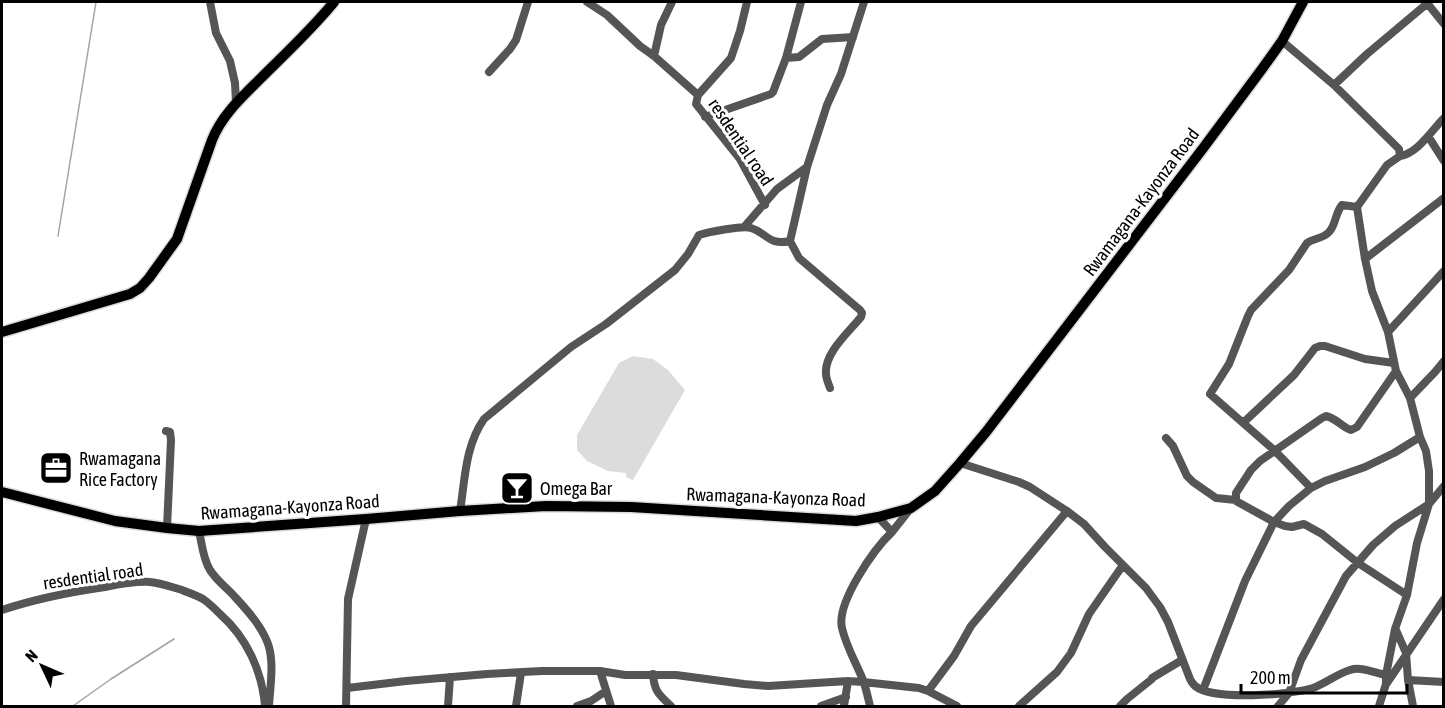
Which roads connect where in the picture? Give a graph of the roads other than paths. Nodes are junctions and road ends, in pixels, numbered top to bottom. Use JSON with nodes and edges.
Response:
{"nodes":[{"id":1,"x":210,"y":2,"type":"edge"},
{"id":2,"x":334,"y":2,"type":"edge"},
{"id":3,"x":528,"y":2,"type":"edge"},
{"id":4,"x":587,"y":2,"type":"edge"},
{"id":5,"x":672,"y":2,"type":"edge"},
{"id":6,"x":747,"y":2,"type":"edge"},
{"id":7,"x":801,"y":2,"type":"edge"},
{"id":8,"x":864,"y":2,"type":"edge"},
{"id":9,"x":1303,"y":2,"type":"edge"},
{"id":10,"x":1428,"y":2,"type":"edge"},
{"id":11,"x":1443,"y":24,"type":"edge"},
{"id":12,"x":853,"y":37,"type":"junction"},
{"id":13,"x":1282,"y":40,"type":"junction"},
{"id":14,"x":654,"y":56,"type":"junction"},
{"id":15,"x":786,"y":58,"type":"junction"},
{"id":16,"x":489,"y":72,"type":"dead end"},
{"id":17,"x":1335,"y":85,"type":"junction"},
{"id":18,"x":698,"y":95,"type":"junction"},
{"id":19,"x":236,"y":103,"type":"junction"},
{"id":20,"x":705,"y":117,"type":"junction"},
{"id":21,"x":1443,"y":118,"type":"edge"},
{"id":22,"x":1428,"y":136,"type":"junction"},
{"id":23,"x":1400,"y":156,"type":"junction"},
{"id":24,"x":1443,"y":160,"type":"edge"},
{"id":25,"x":807,"y":167,"type":"junction"},
{"id":26,"x":1443,"y":198,"type":"edge"},
{"id":27,"x":765,"y":205,"type":"junction"},
{"id":28,"x":1358,"y":207,"type":"junction"},
{"id":29,"x":744,"y":227,"type":"junction"},
{"id":30,"x":790,"y":241,"type":"junction"},
{"id":31,"x":1365,"y":259,"type":"junction"},
{"id":32,"x":1443,"y":272,"type":"edge"},
{"id":33,"x":2,"y":332,"type":"edge"},
{"id":34,"x":1388,"y":332,"type":"junction"},
{"id":35,"x":1443,"y":361,"type":"edge"},
{"id":36,"x":1395,"y":367,"type":"junction"},
{"id":37,"x":830,"y":388,"type":"dead end"},
{"id":38,"x":1410,"y":398,"type":"junction"},
{"id":39,"x":1244,"y":422,"type":"junction"},
{"id":40,"x":166,"y":431,"type":"dead end"},
{"id":41,"x":1420,"y":437,"type":"junction"},
{"id":42,"x":1166,"y":438,"type":"dead end"},
{"id":43,"x":1274,"y":450,"type":"junction"},
{"id":44,"x":960,"y":463,"type":"junction"},
{"id":45,"x":1443,"y":486,"type":"edge"},
{"id":46,"x":1311,"y":488,"type":"junction"},
{"id":47,"x":2,"y":492,"type":"edge"},
{"id":48,"x":1236,"y":500,"type":"junction"},
{"id":49,"x":1430,"y":504,"type":"junction"},
{"id":50,"x":911,"y":508,"type":"junction"},
{"id":51,"x":460,"y":511,"type":"junction"},
{"id":52,"x":1067,"y":511,"type":"junction"},
{"id":53,"x":878,"y":517,"type":"junction"},
{"id":54,"x":366,"y":519,"type":"junction"},
{"id":55,"x":1274,"y":522,"type":"junction"},
{"id":56,"x":167,"y":528,"type":"junction"},
{"id":57,"x":199,"y":531,"type":"junction"},
{"id":58,"x":892,"y":532,"type":"junction"},
{"id":59,"x":1358,"y":563,"type":"junction"},
{"id":60,"x":1123,"y":565,"type":"junction"},
{"id":61,"x":1407,"y":595,"type":"junction"},
{"id":62,"x":1443,"y":599,"type":"edge"},
{"id":63,"x":2,"y":610,"type":"edge"},
{"id":64,"x":1395,"y":629,"type":"junction"},
{"id":65,"x":1406,"y":653,"type":"junction"},
{"id":66,"x":1183,"y":661,"type":"junction"},
{"id":67,"x":600,"y":671,"type":"junction"},
{"id":68,"x":521,"y":673,"type":"junction"},
{"id":69,"x":653,"y":674,"type":"junction"},
{"id":70,"x":1386,"y":675,"type":"junction"},
{"id":71,"x":450,"y":677,"type":"junction"},
{"id":72,"x":1408,"y":680,"type":"junction"},
{"id":73,"x":848,"y":681,"type":"junction"},
{"id":74,"x":863,"y":682,"type":"junction"},
{"id":75,"x":1443,"y":682,"type":"edge"},
{"id":76,"x":1386,"y":684,"type":"junction"},
{"id":77,"x":347,"y":688,"type":"junction"},
{"id":78,"x":1203,"y":690,"type":"junction"},
{"id":79,"x":606,"y":691,"type":"junction"},
{"id":80,"x":928,"y":691,"type":"junction"},
{"id":81,"x":1289,"y":693,"type":"junction"},
{"id":82,"x":846,"y":697,"type":"junction"},
{"id":83,"x":267,"y":706,"type":"edge"},
{"id":84,"x":346,"y":706,"type":"edge"},
{"id":85,"x":448,"y":706,"type":"edge"},
{"id":86,"x":516,"y":706,"type":"edge"},
{"id":87,"x":577,"y":706,"type":"edge"},
{"id":88,"x":611,"y":706,"type":"edge"},
{"id":89,"x":671,"y":706,"type":"edge"},
{"id":90,"x":821,"y":706,"type":"edge"},
{"id":91,"x":844,"y":706,"type":"edge"},
{"id":92,"x":870,"y":706,"type":"edge"},
{"id":93,"x":957,"y":706,"type":"edge"},
{"id":94,"x":1019,"y":706,"type":"edge"},
{"id":95,"x":1120,"y":706,"type":"edge"},
{"id":96,"x":1278,"y":706,"type":"edge"},
{"id":97,"x":1379,"y":706,"type":"edge"},
{"id":98,"x":1413,"y":706,"type":"edge"}],
"edges":[{"from":1,"to":19,"type":"street"},
{"from":2,"to":19,"type":"highway"},
{"from":3,"to":16,"type":"street"},
{"from":4,"to":14,"type":"street","name":"resdential road"},
{"from":5,"to":14,"type":"street"},
{"from":6,"to":18,"type":"street","name":"resdential road"},
{"from":7,"to":15,"type":"street"},
{"from":8,"to":12,"type":"street"},
{"from":9,"to":13,"type":"highway","name":"Rwamagana-Kayonza Road"},
{"from":10,"to":11,"type":"street"},
{"from":10,"to":17,"type":"street"},
{"from":12,"to":15,"type":"street"},
{"from":12,"to":25,"type":"street"},
{"from":13,"to":17,"type":"street"},
{"from":13,"to":44,"type":"highway","name":"Rwamagana-Kayonza Road"},
{"from":14,"to":18,"type":"street","name":"resdential road"},
{"from":15,"to":20,"type":"street"},
{"from":17,"to":23,"type":"street"},
{"from":18,"to":20,"type":"street","name":"resdential road"},
{"from":19,"to":33,"type":"highway"},
{"from":20,"to":27,"type":"street","name":"resdential road"},
{"from":21,"to":22,"type":"street"},
{"from":22,"to":23,"type":"street"},
{"from":22,"to":24,"type":"street"},
{"from":23,"to":28,"type":"street"},
{"from":25,"to":27,"type":"street"},
{"from":25,"to":30,"type":"street"},
{"from":26,"to":31,"type":"street"},
{"from":27,"to":29,"type":"street"},
{"from":28,"to":31,"type":"street"},
{"from":28,"to":39,"type":"street"},
{"from":29,"to":30,"type":"street"},
{"from":29,"to":51,"type":"street"},
{"from":30,"to":37,"type":"street"},
{"from":31,"to":34,"type":"street"},
{"from":32,"to":34,"type":"street"},
{"from":34,"to":36,"type":"street"},
{"from":35,"to":38,"type":"street"},
{"from":36,"to":38,"type":"street"},
{"from":36,"to":39,"type":"street"},
{"from":36,"to":43,"type":"street"},
{"from":38,"to":41,"type":"street"},
{"from":39,"to":43,"type":"street"},
{"from":40,"to":56,"type":"street"},
{"from":41,"to":46,"type":"street"},
{"from":41,"to":49,"type":"street"},
{"from":42,"to":48,"type":"street"},
{"from":43,"to":46,"type":"street"},
{"from":43,"to":48,"type":"street"},
{"from":44,"to":50,"type":"highway","name":"Rwamagana-Kayonza Road"},
{"from":44,"to":52,"type":"street"},
{"from":45,"to":49,"type":"street"},
{"from":46,"to":55,"type":"street"},
{"from":47,"to":56,"type":"highway","name":"Rwamagana-Kayonza Road"},
{"from":48,"to":55,"type":"street"},
{"from":49,"to":59,"type":"street"},
{"from":49,"to":61,"type":"street"},
{"from":50,"to":53,"type":"highway","name":"Rwamagana-Kayonza Road"},
{"from":50,"to":58,"type":"street"},
{"from":51,"to":53,"type":"highway","name":"Rwamagana-Kayonza Road"},
{"from":51,"to":54,"type":"highway","name":"Rwamagana-Kayonza Road"},
{"from":52,"to":60,"type":"street"},
{"from":52,"to":80,"type":"street"},
{"from":53,"to":58,"type":"street"},
{"from":54,"to":57,"type":"highway","name":"Rwamagana-Kayonza Road"},
{"from":54,"to":77,"type":"street"},
{"from":55,"to":59,"type":"street"},
{"from":55,"to":78,"type":"street"},
{"from":56,"to":57,"type":"highway","name":"Rwamagana-Kayonza Road"},
{"from":57,"to":83,"type":"street"},
{"from":58,"to":74,"type":"street"},
{"from":59,"to":61,"type":"street"},
{"from":59,"to":81,"type":"street"},
{"from":60,"to":66,"type":"street"},
{"from":60,"to":94,"type":"street"},
{"from":61,"to":64,"type":"street"},
{"from":62,"to":65,"type":"street"},
{"from":63,"to":83,"type":"street","name":"resdential road"},
{"from":64,"to":65,"type":"street"},
{"from":64,"to":70,"type":"street"},
{"from":65,"to":72,"type":"street"},
{"from":65,"to":76,"type":"street"},
{"from":66,"to":78,"type":"street"},
{"from":66,"to":95,"type":"street"},
{"from":67,"to":68,"type":"street"},
{"from":67,"to":69,"type":"street"},
{"from":67,"to":79,"type":"street"},
{"from":68,"to":71,"type":"street"},
{"from":68,"to":86,"type":"street"},
{"from":69,"to":73,"type":"street"},
{"from":69,"to":89,"type":"street"},
{"from":70,"to":76,"type":"street"},
{"from":70,"to":81,"type":"street"},
{"from":71,"to":77,"type":"street"},
{"from":71,"to":85,"type":"street"},
{"from":72,"to":75,"type":"street"},
{"from":72,"to":98,"type":"street"},
{"from":73,"to":74,"type":"street"},
{"from":73,"to":82,"type":"street"},
{"from":74,"to":80,"type":"street"},
{"from":74,"to":92,"type":"street"},
{"from":76,"to":97,"type":"street"},
{"from":77,"to":84,"type":"street"},
{"from":78,"to":81,"type":"street"},
{"from":79,"to":87,"type":"street"},
{"from":79,"to":88,"type":"street"},
{"from":80,"to":93,"type":"street"},
{"from":81,"to":96,"type":"street"},
{"from":82,"to":90,"type":"street"},
{"from":82,"to":91,"type":"street"}]}
